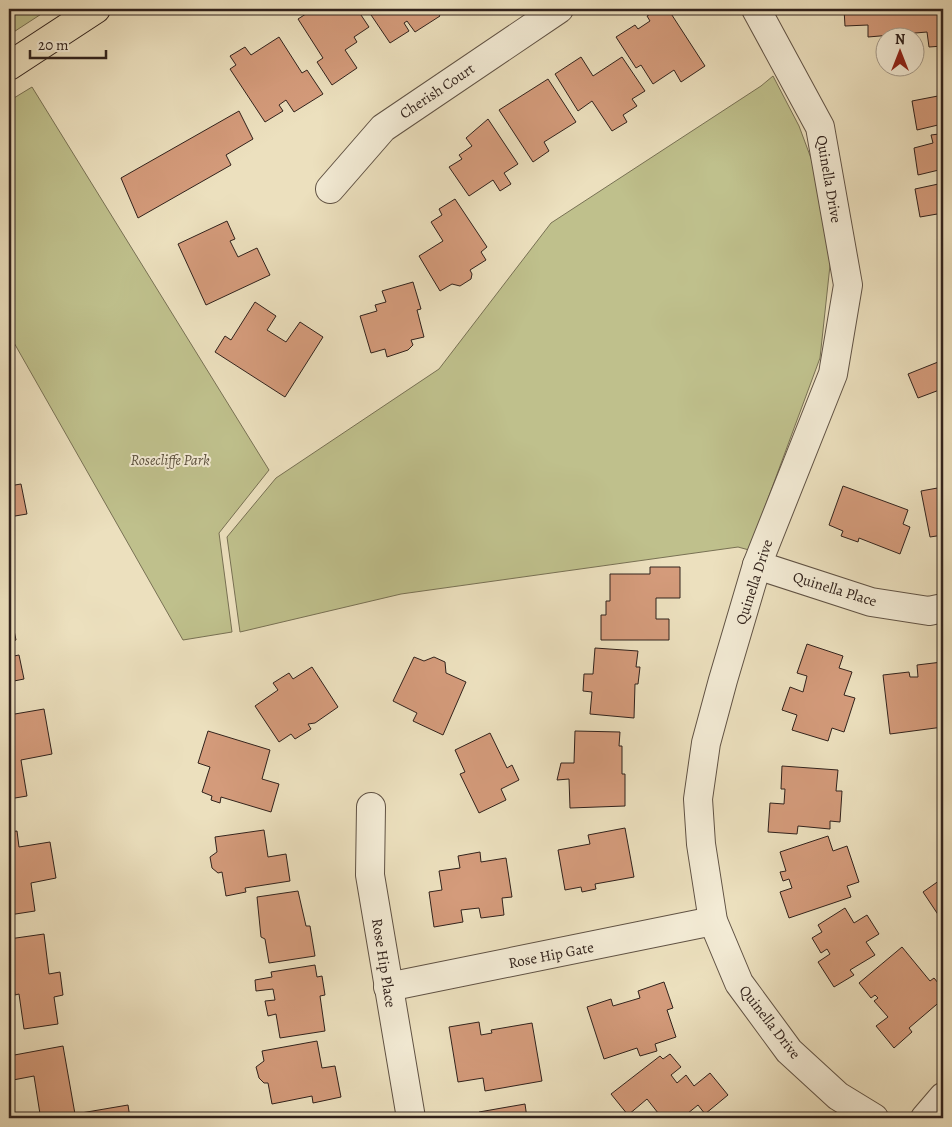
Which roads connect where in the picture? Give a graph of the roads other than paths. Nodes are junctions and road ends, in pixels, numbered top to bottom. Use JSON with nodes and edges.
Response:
{"nodes":[{"id":1,"x":96,"y":9,"type":"edge"},
{"id":2,"x":559,"y":9,"type":"edge"},
{"id":3,"x":756,"y":9,"type":"edge"},
{"id":4,"x":9,"y":66,"type":"edge"},
{"id":5,"x":330,"y":189,"type":"dead end"},
{"id":6,"x":757,"y":565,"type":"junction"},
{"id":7,"x":943,"y":608,"type":"edge"},
{"id":8,"x":371,"y":807,"type":"dead end"},
{"id":9,"x":713,"y":921,"type":"junction"},
{"id":10,"x":388,"y":988,"type":"junction"},
{"id":11,"x":943,"y":1097,"type":"edge"},
{"id":12,"x":411,"y":1118,"type":"edge"},
{"id":13,"x":874,"y":1118,"type":"edge"},
{"id":14,"x":925,"y":1118,"type":"edge"}],
"edges":[{"from":1,"to":4,"type":"main road"},
{"from":2,"to":5,"type":"street","name":"Cherish Court"},
{"from":3,"to":6,"type":"street","name":"Quinella Drive"},
{"from":6,"to":7,"type":"street","name":"Quinella Place"},
{"from":6,"to":9,"type":"street","name":"Quinella Drive"},
{"from":8,"to":10,"type":"street","name":"Rose Hip Place"},
{"from":9,"to":10,"type":"street","name":"Rose Hip Gate"},
{"from":9,"to":13,"type":"street","name":"Quinella Drive"},
{"from":10,"to":12,"type":"street","name":"Rose Hip Place"},
{"from":11,"to":14,"type":"street"}]}
